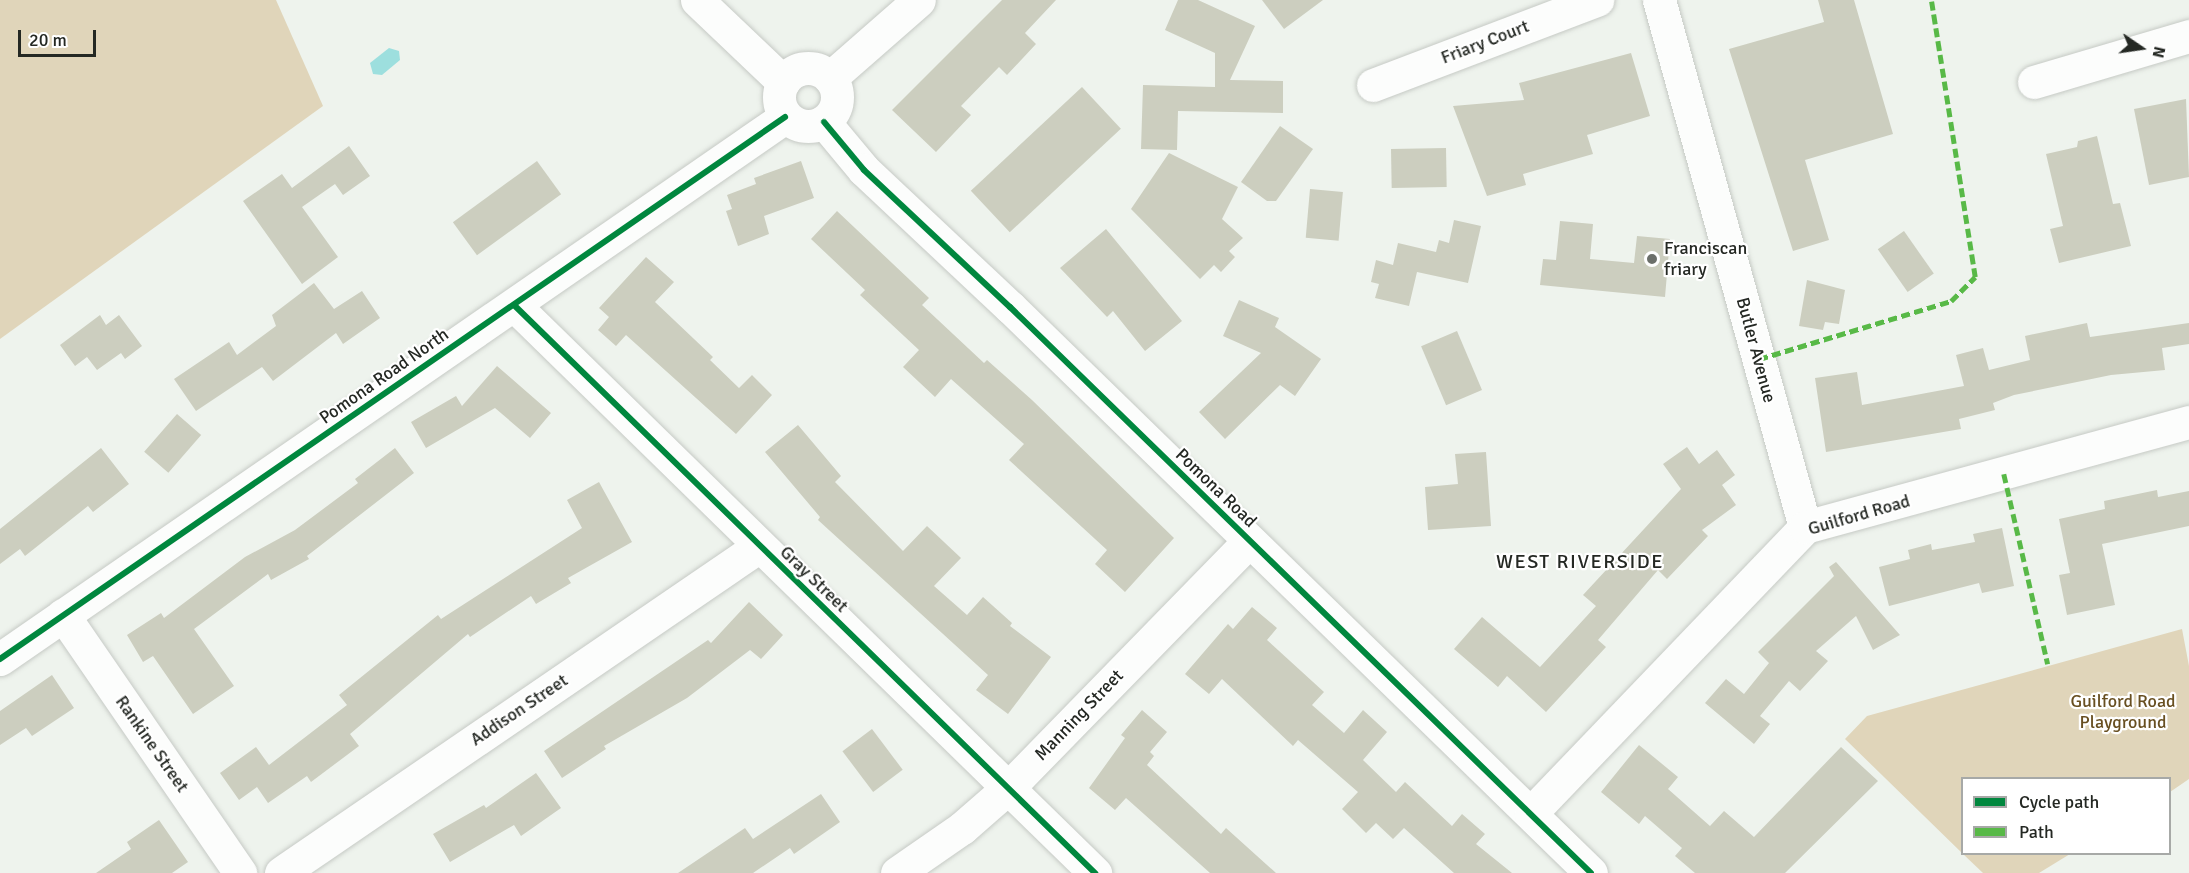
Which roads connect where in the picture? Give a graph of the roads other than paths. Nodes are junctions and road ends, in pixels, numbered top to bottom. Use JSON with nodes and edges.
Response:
{"nodes":[{"id":1,"x":697,"y":0,"type":"edge"},
{"id":2,"x":919,"y":0,"type":"edge"},
{"id":3,"x":1597,"y":0,"type":"edge"},
{"id":4,"x":1659,"y":0,"type":"edge"},
{"id":5,"x":2189,"y":36,"type":"edge"},
{"id":6,"x":830,"y":78,"type":"junction"},
{"id":7,"x":783,"y":82,"type":"junction"},
{"id":8,"x":2034,"y":82,"type":"dead end"},
{"id":9,"x":1373,"y":85,"type":"dead end"},
{"id":10,"x":786,"y":117,"type":"junction"},
{"id":11,"x":824,"y":122,"type":"junction"},
{"id":12,"x":514,"y":305,"type":"junction"},
{"id":13,"x":2189,"y":422,"type":"edge"},
{"id":14,"x":1805,"y":527,"type":"junction"},
{"id":15,"x":1249,"y":541,"type":"junction"},
{"id":16,"x":758,"y":547,"type":"junction"},
{"id":17,"x":63,"y":615,"type":"junction"},
{"id":18,"x":0,"y":658,"type":"edge"},
{"id":19,"x":1009,"y":787,"type":"junction"},
{"id":20,"x":1531,"y":813,"type":"junction"},
{"id":21,"x":240,"y":873,"type":"edge"},
{"id":22,"x":280,"y":873,"type":"edge"},
{"id":23,"x":897,"y":873,"type":"edge"},
{"id":24,"x":1095,"y":873,"type":"edge"},
{"id":25,"x":1591,"y":873,"type":"edge"}],
"edges":[{"from":1,"to":7,"type":"street"},
{"from":2,"to":6,"type":"street"},
{"from":3,"to":9,"type":"street","name":"Friary Court"},
{"from":4,"to":14,"type":"street","name":"Butler Avenue"},
{"from":5,"to":8,"type":"street"},
{"from":6,"to":7,"type":"street"},
{"from":6,"to":11,"type":"street"},
{"from":7,"to":10,"type":"street"},
{"from":10,"to":11,"type":"street"},
{"from":10,"to":12,"type":"street","name":"Pomona Road North"},
{"from":11,"to":15,"type":"street","name":"Pomona Road"},
{"from":12,"to":16,"type":"street","name":"Gray Street"},
{"from":12,"to":17,"type":"street","name":"Pomona Road North"},
{"from":13,"to":14,"type":"street","name":"Guilford Road"},
{"from":14,"to":20,"type":"street","name":"Guilford Road"},
{"from":15,"to":19,"type":"street","name":"Manning Street"},
{"from":15,"to":20,"type":"street","name":"Pomona Road"},
{"from":16,"to":19,"type":"street","name":"Gray Street"},
{"from":16,"to":22,"type":"street","name":"Addison Street"},
{"from":17,"to":18,"type":"street","name":"Pomona Road North"},
{"from":17,"to":21,"type":"street","name":"Rankine Street"},
{"from":19,"to":23,"type":"street","name":"Manning Street"},
{"from":19,"to":24,"type":"street","name":"Gray Street"},
{"from":20,"to":25,"type":"street","name":"Pomona Road"}]}
